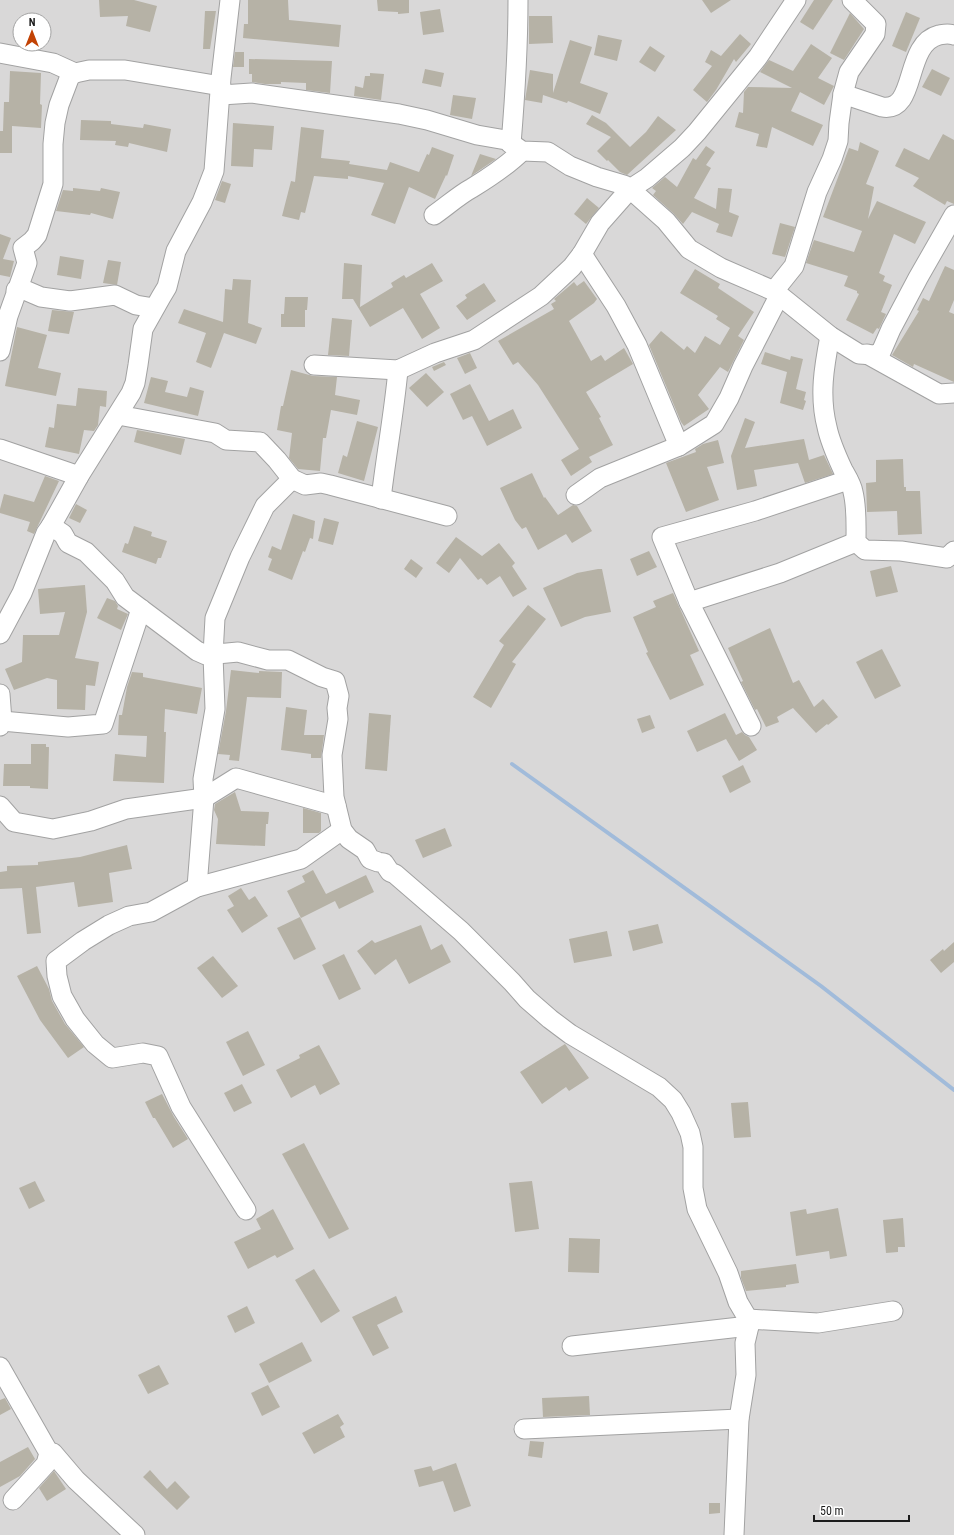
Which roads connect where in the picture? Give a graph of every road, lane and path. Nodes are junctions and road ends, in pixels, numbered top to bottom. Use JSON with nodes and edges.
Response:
{"nodes":[{"id":1,"x":230,"y":0,"type":"edge"},
{"id":2,"x":518,"y":0,"type":"edge"},
{"id":3,"x":796,"y":0,"type":"edge"},
{"id":4,"x":852,"y":0,"type":"edge"},
{"id":5,"x":954,"y":35,"type":"edge"},
{"id":6,"x":0,"y":53,"type":"edge"},
{"id":7,"x":75,"y":73,"type":"junction"},
{"id":8,"x":221,"y":91,"type":"junction"},
{"id":9,"x":843,"y":94,"type":"junction"},
{"id":10,"x":516,"y":148,"type":"junction"},
{"id":11,"x":630,"y":189,"type":"junction"},
{"id":12,"x":434,"y":215,"type":"dead end"},
{"id":13,"x":954,"y":215,"type":"edge"},
{"id":14,"x":582,"y":254,"type":"junction"},
{"id":15,"x":16,"y":290,"type":"junction"},
{"id":16,"x":776,"y":293,"type":"junction"},
{"id":17,"x":154,"y":308,"type":"junction"},
{"id":18,"x":4,"y":310,"type":"edge"},
{"id":19,"x":830,"y":336,"type":"junction"},
{"id":20,"x":0,"y":351,"type":"edge"},
{"id":21,"x":867,"y":354,"type":"junction"},
{"id":22,"x":314,"y":365,"type":"dead end"},
{"id":23,"x":398,"y":370,"type":"junction"},
{"id":24,"x":954,"y":393,"type":"edge"},
{"id":25,"x":118,"y":415,"type":"junction"},
{"id":26,"x":679,"y":446,"type":"junction"},
{"id":27,"x":0,"y":449,"type":"edge"},
{"id":28,"x":79,"y":476,"type":"junction"},
{"id":29,"x":292,"y":479,"type":"junction"},
{"id":30,"x":848,"y":480,"type":"junction"},
{"id":31,"x":576,"y":495,"type":"dead end"},
{"id":32,"x":381,"y":499,"type":"junction"},
{"id":33,"x":447,"y":516,"type":"dead end"},
{"id":34,"x":51,"y":526,"type":"junction"},
{"id":35,"x":856,"y":542,"type":"junction"},
{"id":36,"x":954,"y":551,"type":"edge"},
{"id":37,"x":689,"y":602,"type":"junction"},
{"id":38,"x":141,"y":609,"type":"junction"},
{"id":39,"x":0,"y":634,"type":"edge"},
{"id":40,"x":213,"y":655,"type":"junction"},
{"id":41,"x":0,"y":694,"type":"edge"},
{"id":42,"x":1,"y":723,"type":"edge"},
{"id":43,"x":751,"y":726,"type":"dead end"},
{"id":44,"x":204,"y":798,"type":"junction"},
{"id":45,"x":0,"y":806,"type":"edge"},
{"id":46,"x":336,"y":806,"type":"junction"},
{"id":47,"x":342,"y":830,"type":"junction"},
{"id":48,"x":198,"y":887,"type":"junction"},
{"id":49,"x":246,"y":1210,"type":"dead end"},
{"id":50,"x":893,"y":1311,"type":"dead end"},
{"id":51,"x":749,"y":1322,"type":"junction"},
{"id":52,"x":572,"y":1346,"type":"dead end"},
{"id":53,"x":0,"y":1367,"type":"edge"},
{"id":54,"x":6,"y":1392,"type":"edge"},
{"id":55,"x":739,"y":1419,"type":"junction"},
{"id":56,"x":524,"y":1429,"type":"dead end"},
{"id":57,"x":50,"y":1453,"type":"junction"},
{"id":58,"x":13,"y":1500,"type":"dead end"},
{"id":59,"x":135,"y":1535,"type":"edge"},
{"id":60,"x":734,"y":1535,"type":"edge"}],
"edges":[{"from":1,"to":8,"type":"street"},
{"from":2,"to":10,"type":"street"},
{"from":3,"to":11,"type":"street"},
{"from":4,"to":9,"type":"street"},
{"from":5,"to":9,"type":"street"},
{"from":6,"to":7,"type":"street"},
{"from":7,"to":8,"type":"street"},
{"from":7,"to":15,"type":"street"},
{"from":8,"to":10,"type":"street"},
{"from":8,"to":17,"type":"street"},
{"from":9,"to":16,"type":"street"},
{"from":10,"to":11,"type":"street"},
{"from":10,"to":12,"type":"street"},
{"from":11,"to":14,"type":"street"},
{"from":11,"to":16,"type":"street"},
{"from":13,"to":21,"type":"street"},
{"from":14,"to":23,"type":"street"},
{"from":14,"to":26,"type":"street"},
{"from":15,"to":17,"type":"street"},
{"from":15,"to":18,"type":"street"},
{"from":16,"to":19,"type":"street"},
{"from":16,"to":26,"type":"street"},
{"from":17,"to":25,"type":"street"},
{"from":18,"to":20,"type":"street"},
{"from":19,"to":21,"type":"street"},
{"from":19,"to":30,"type":"street"},
{"from":21,"to":24,"type":"street"},
{"from":22,"to":23,"type":"street"},
{"from":23,"to":32,"type":"street"},
{"from":25,"to":28,"type":"street"},
{"from":25,"to":29,"type":"street"},
{"from":26,"to":31,"type":"street"},
{"from":27,"to":28,"type":"street"},
{"from":28,"to":34,"type":"street"},
{"from":29,"to":32,"type":"street"},
{"from":29,"to":40,"type":"street"},
{"from":30,"to":35,"type":"street"},
{"from":30,"to":37,"type":"street"},
{"from":32,"to":33,"type":"street"},
{"from":34,"to":38,"type":"street"},
{"from":34,"to":39,"type":"street"},
{"from":35,"to":36,"type":"street"},
{"from":35,"to":37,"type":"street"},
{"from":37,"to":43,"type":"street"},
{"from":38,"to":40,"type":"street"},
{"from":38,"to":42,"type":"street"},
{"from":40,"to":44,"type":"street"},
{"from":40,"to":46,"type":"street"},
{"from":41,"to":42,"type":"street"},
{"from":44,"to":45,"type":"street"},
{"from":44,"to":46,"type":"street"},
{"from":44,"to":48,"type":"street"},
{"from":46,"to":47,"type":"street"},
{"from":47,"to":48,"type":"street"},
{"from":47,"to":51,"type":"street"},
{"from":48,"to":49,"type":"street"},
{"from":50,"to":51,"type":"street"},
{"from":51,"to":52,"type":"street"},
{"from":51,"to":55,"type":"street"},
{"from":53,"to":54,"type":"street"},
{"from":54,"to":57,"type":"street"},
{"from":55,"to":56,"type":"street"},
{"from":55,"to":60,"type":"street"},
{"from":57,"to":58,"type":"street"},
{"from":57,"to":59,"type":"street"}]}
